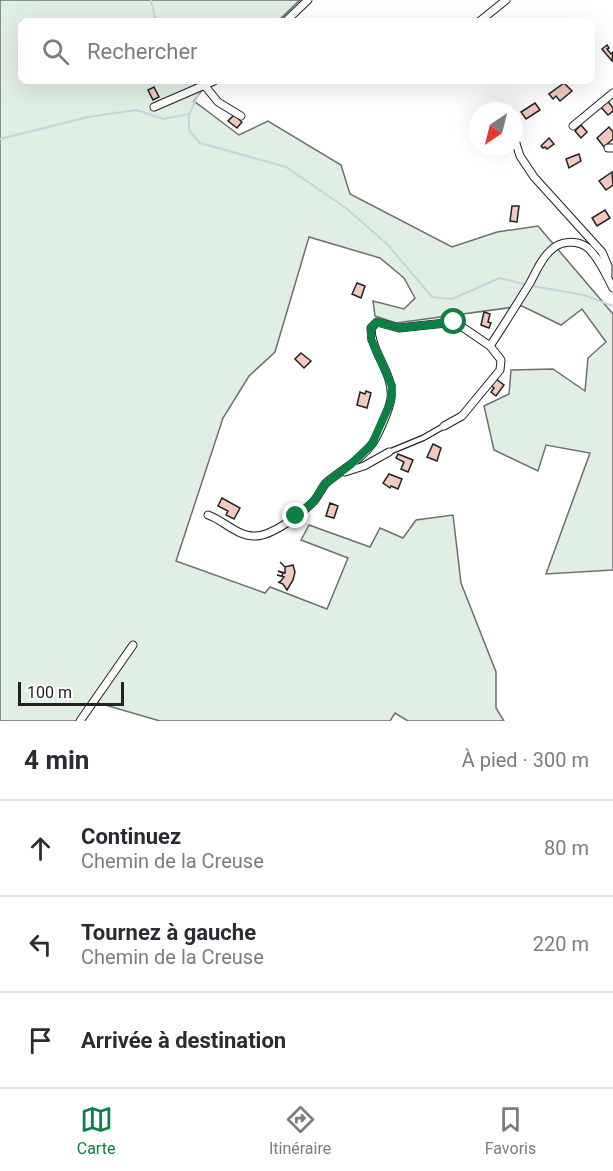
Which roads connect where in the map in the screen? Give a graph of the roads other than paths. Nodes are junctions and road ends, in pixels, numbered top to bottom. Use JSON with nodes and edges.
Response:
{"nodes":[{"id":1,"x":308,"y":0,"type":"edge"},
{"id":2,"x":506,"y":0,"type":"edge"},
{"id":3,"x":289,"y":18,"type":"edge"},
{"id":4,"x":484,"y":18,"type":"edge"},
{"id":5,"x":208,"y":84,"type":"edge"},
{"id":6,"x":202,"y":87,"type":"junction"},
{"id":7,"x":613,"y":93,"type":"edge"},
{"id":8,"x":154,"y":107,"type":"dead end"},
{"id":9,"x":241,"y":116,"type":"dead end"},
{"id":10,"x":573,"y":126,"type":"dead end"},
{"id":11,"x":520,"y":156,"type":"edge"},
{"id":12,"x":608,"y":278,"type":"junction"},
{"id":13,"x":613,"y":288,"type":"edge"},
{"id":14,"x":490,"y":346,"type":"junction"},
{"id":15,"x":444,"y":426,"type":"joint"},
{"id":16,"x":389,"y":452,"type":"joint"},
{"id":17,"x":338,"y":475,"type":"junction"},
{"id":18,"x":208,"y":515,"type":"dead end"},
{"id":19,"x":133,"y":645,"type":"dead end"},
{"id":20,"x":80,"y":721,"type":"edge"}],
"edges":[{"from":1,"to":3,"type":"street"},
{"from":2,"to":4,"type":"street"},
{"from":5,"to":6,"type":"street"},
{"from":6,"to":8,"type":"street"},
{"from":6,"to":9,"type":"street"},
{"from":7,"to":10,"type":"street"},
{"from":11,"to":12,"type":"street"},
{"from":12,"to":13,"type":"street"},
{"from":12,"to":14,"type":"street"},
{"from":14,"to":15,"type":"street"},
{"from":14,"to":17,"type":"street"},
{"from":15,"to":16,"type":"street"},
{"from":16,"to":17,"type":"street"},
{"from":17,"to":18,"type":"street"},
{"from":19,"to":20,"type":"street"}]}
